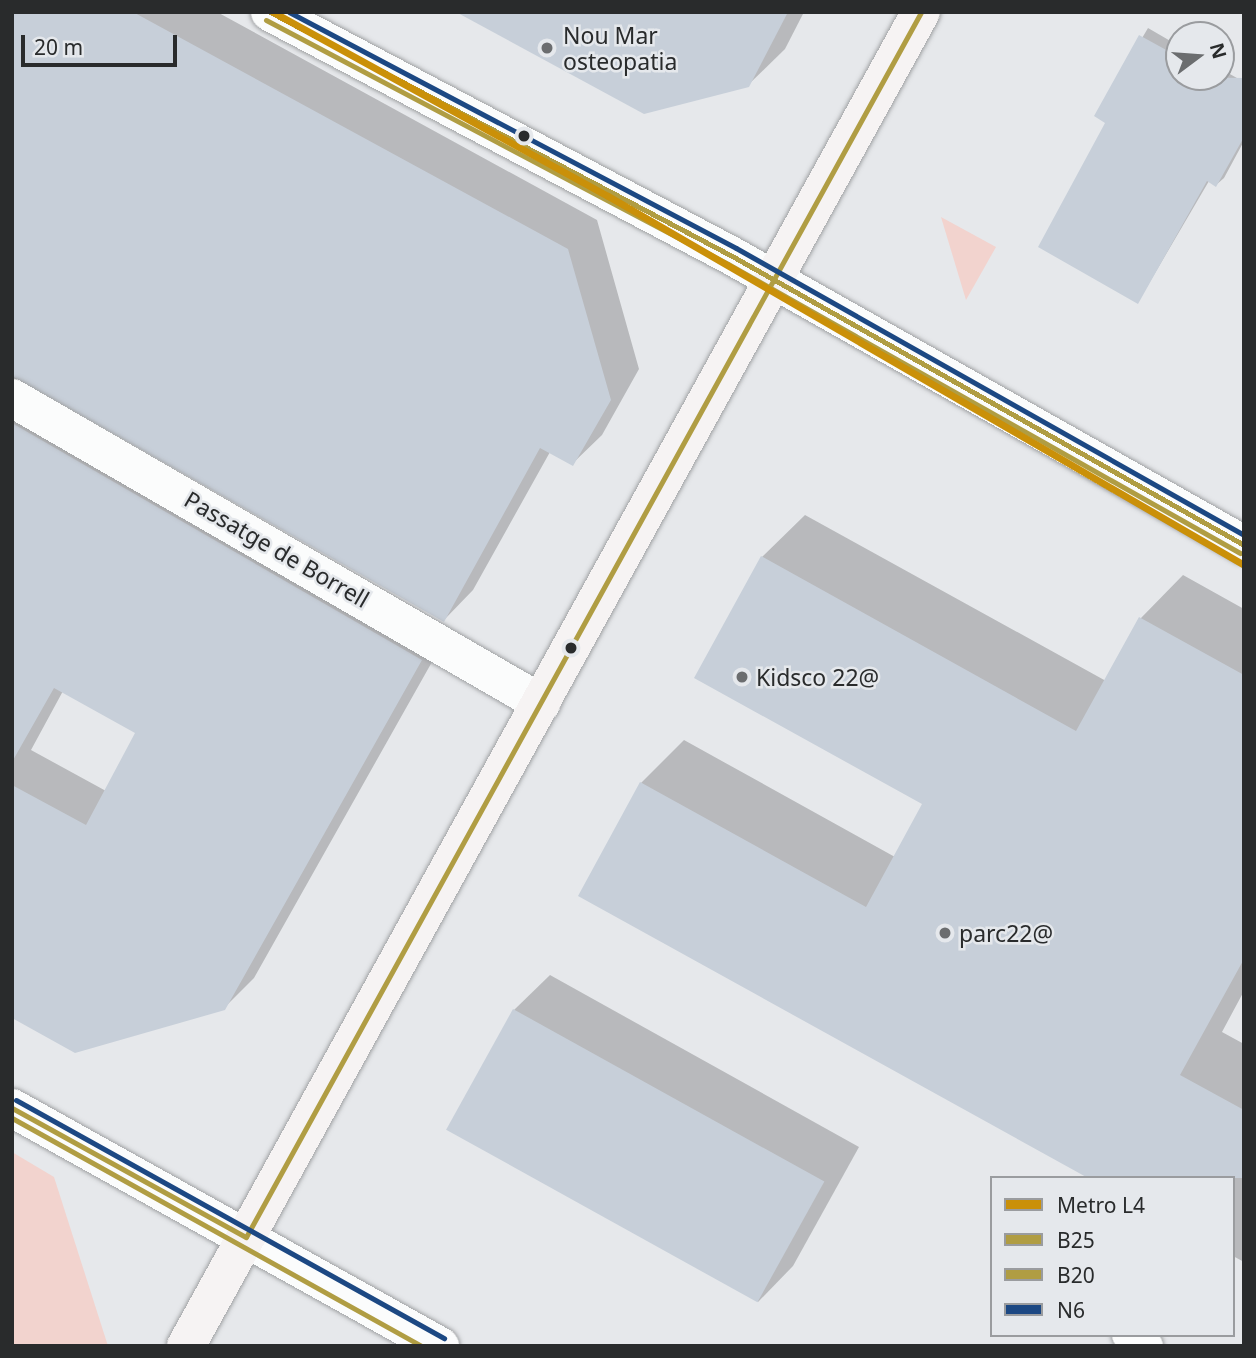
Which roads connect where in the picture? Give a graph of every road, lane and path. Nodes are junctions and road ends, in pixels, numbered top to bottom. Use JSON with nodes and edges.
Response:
{"nodes":[{"id":1,"x":921,"y":12,"type":"edge"},
{"id":2,"x":293,"y":18,"type":"edge"},
{"id":3,"x":773,"y":282,"type":"junction"},
{"id":4,"x":12,"y":398,"type":"edge"},
{"id":5,"x":1244,"y":545,"type":"edge"},
{"id":6,"x":541,"y":703,"type":"junction"},
{"id":7,"x":12,"y":1108,"type":"edge"},
{"id":8,"x":246,"y":1237,"type":"junction"},
{"id":9,"x":1131,"y":1337,"type":"edge"},
{"id":10,"x":186,"y":1346,"type":"edge"},
{"id":11,"x":440,"y":1346,"type":"edge"},
{"id":12,"x":1147,"y":1346,"type":"edge"}],
"edges":[{"from":1,"to":3,"type":"main road"},
{"from":2,"to":3,"type":"street"},
{"from":3,"to":5,"type":"street"},
{"from":3,"to":6,"type":"main road"},
{"from":4,"to":6,"type":"street","name":"Passatge de Borrell"},
{"from":6,"to":8,"type":"main road"},
{"from":7,"to":8,"type":"street"},
{"from":8,"to":10,"type":"main road"},
{"from":8,"to":11,"type":"street"},
{"from":9,"to":12,"type":"lane"}]}
